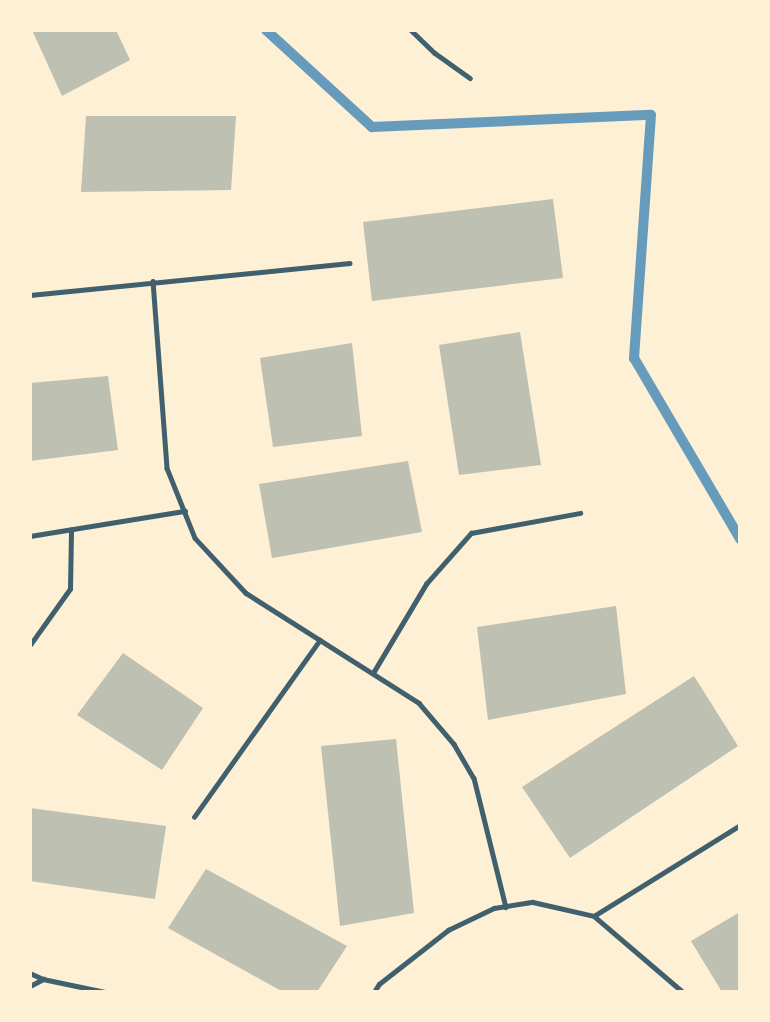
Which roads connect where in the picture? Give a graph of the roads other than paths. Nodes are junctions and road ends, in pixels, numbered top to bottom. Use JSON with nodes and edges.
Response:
{"nodes":[{"id":1,"x":411,"y":30,"type":"edge"},
{"id":2,"x":470,"y":78,"type":"dead end"},
{"id":3,"x":349,"y":263,"type":"dead end"},
{"id":4,"x":153,"y":281,"type":"junction"},
{"id":5,"x":30,"y":295,"type":"edge"},
{"id":6,"x":185,"y":511,"type":"junction"},
{"id":7,"x":580,"y":513,"type":"dead end"},
{"id":8,"x":71,"y":530,"type":"junction"},
{"id":9,"x":30,"y":536,"type":"edge"},
{"id":10,"x":320,"y":640,"type":"junction"},
{"id":11,"x":30,"y":645,"type":"edge"},
{"id":12,"x":373,"y":673,"type":"junction"},
{"id":13,"x":194,"y":817,"type":"dead end"},
{"id":14,"x":740,"y":825,"type":"edge"},
{"id":15,"x":506,"y":907,"type":"junction"},
{"id":16,"x":594,"y":916,"type":"junction"},
{"id":17,"x":30,"y":973,"type":"edge"},
{"id":18,"x":43,"y":979,"type":"junction"},
{"id":19,"x":30,"y":986,"type":"edge"},
{"id":20,"x":105,"y":992,"type":"edge"},
{"id":21,"x":374,"y":992,"type":"edge"},
{"id":22,"x":683,"y":992,"type":"edge"}],
"edges":[{"from":1,"to":2,"type":"lane"},
{"from":3,"to":4,"type":"lane"},
{"from":4,"to":5,"type":"lane"},
{"from":4,"to":6,"type":"lane"},
{"from":6,"to":8,"type":"lane"},
{"from":6,"to":10,"type":"lane"},
{"from":7,"to":12,"type":"lane"},
{"from":8,"to":9,"type":"lane"},
{"from":8,"to":11,"type":"lane"},
{"from":10,"to":12,"type":"lane"},
{"from":10,"to":13,"type":"lane"},
{"from":12,"to":15,"type":"lane"},
{"from":14,"to":16,"type":"lane"},
{"from":15,"to":16,"type":"lane"},
{"from":15,"to":21,"type":"lane"},
{"from":16,"to":22,"type":"lane"},
{"from":17,"to":18,"type":"lane"},
{"from":18,"to":19,"type":"lane"},
{"from":18,"to":20,"type":"lane"}]}
